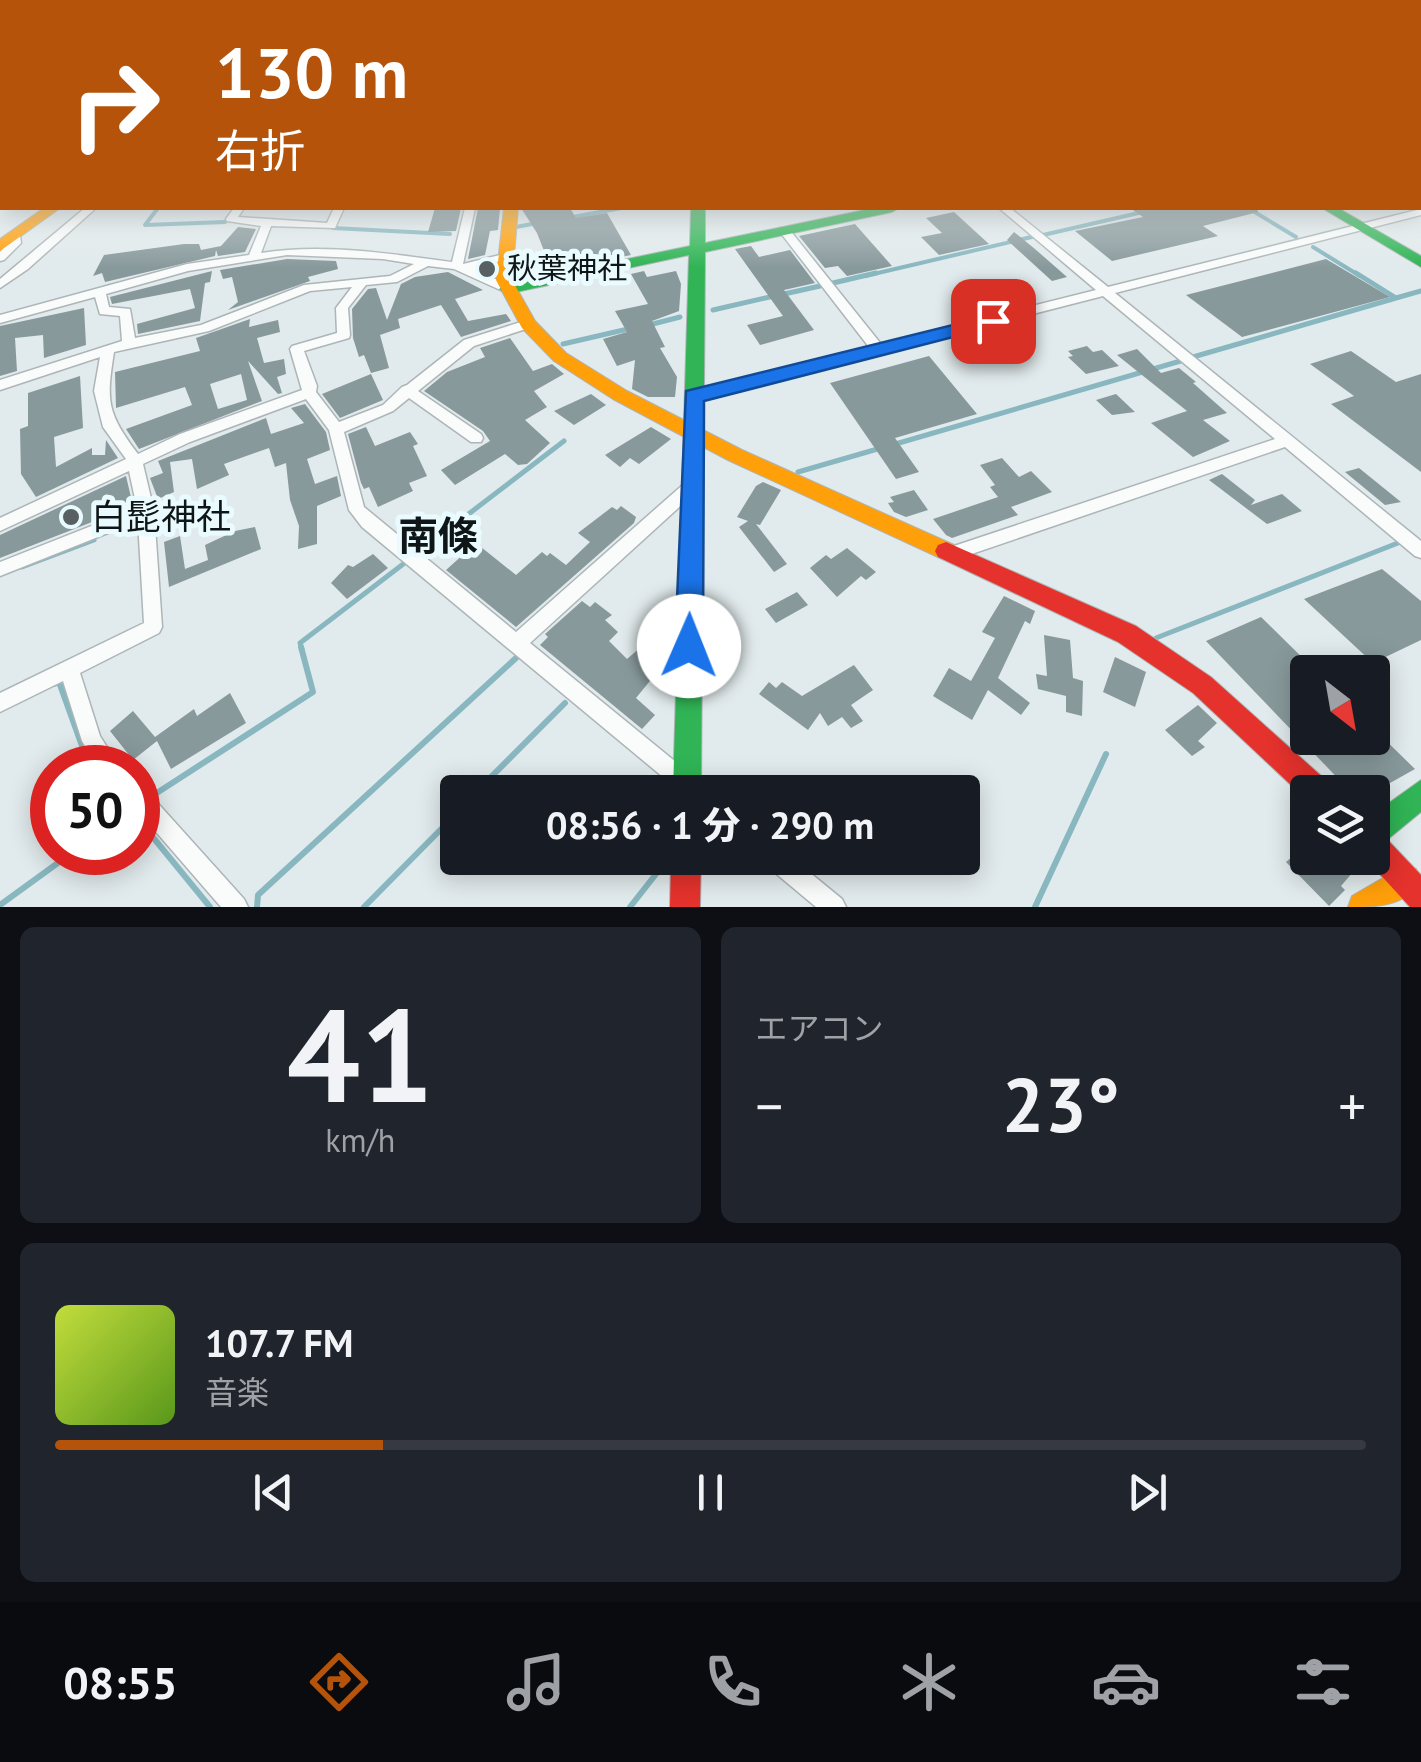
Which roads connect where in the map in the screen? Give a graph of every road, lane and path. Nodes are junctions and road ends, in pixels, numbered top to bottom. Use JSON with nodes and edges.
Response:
{"nodes":[{"id":1,"x":50,"y":210,"type":"edge"},
{"id":2,"x":88,"y":210,"type":"edge"},
{"id":3,"x":237,"y":210,"type":"edge"},
{"id":4,"x":338,"y":210,"type":"edge"},
{"id":5,"x":470,"y":210,"type":"edge"},
{"id":6,"x":511,"y":210,"type":"edge"},
{"id":7,"x":698,"y":210,"type":"edge"},
{"id":8,"x":882,"y":210,"type":"edge"},
{"id":9,"x":1006,"y":210,"type":"edge"},
{"id":10,"x":1333,"y":210,"type":"edge"},
{"id":11,"x":1421,"y":212,"type":"edge"},
{"id":12,"x":267,"y":223,"type":"junction"},
{"id":13,"x":1361,"y":226,"type":"junction"},
{"id":14,"x":784,"y":230,"type":"junction"},
{"id":15,"x":7,"y":241,"type":"edge"},
{"id":16,"x":698,"y":248,"type":"junction"},
{"id":17,"x":254,"y":257,"type":"junction"},
{"id":18,"x":0,"y":258,"type":"edge"},
{"id":19,"x":504,"y":258,"type":"junction"},
{"id":20,"x":428,"y":261,"type":"junction"},
{"id":21,"x":1421,"y":262,"type":"edge"},
{"id":22,"x":463,"y":267,"type":"junction"},
{"id":23,"x":0,"y":284,"type":"edge"},
{"id":24,"x":360,"y":285,"type":"junction"},
{"id":25,"x":507,"y":289,"type":"junction"},
{"id":26,"x":100,"y":292,"type":"junction"},
{"id":27,"x":1107,"y":292,"type":"junction"},
{"id":28,"x":0,"y":319,"type":"edge"},
{"id":29,"x":528,"y":324,"type":"junction"},
{"id":30,"x":128,"y":343,"type":"junction"},
{"id":31,"x":108,"y":349,"type":"junction"},
{"id":32,"x":878,"y":350,"type":"junction"},
{"id":33,"x":0,"y":385,"type":"edge"},
{"id":34,"x":407,"y":390,"type":"junction"},
{"id":35,"x":309,"y":393,"type":"junction"},
{"id":36,"x":694,"y":396,"type":"junction"},
{"id":37,"x":336,"y":429,"type":"junction"},
{"id":38,"x":694,"y":433,"type":"junction"},
{"id":39,"x":476,"y":438,"type":"dead end"},
{"id":40,"x":1287,"y":441,"type":"junction"},
{"id":41,"x":135,"y":461,"type":"junction"},
{"id":42,"x":692,"y":486,"type":"junction"},
{"id":43,"x":146,"y":511,"type":"junction"},
{"id":44,"x":0,"y":525,"type":"edge"},
{"id":45,"x":1421,"y":551,"type":"edge"},
{"id":46,"x":951,"y":554,"type":"junction"},
{"id":47,"x":0,"y":569,"type":"edge"},
{"id":48,"x":516,"y":644,"type":"junction"},
{"id":49,"x":70,"y":670,"type":"junction"},
{"id":50,"x":0,"y":703,"type":"edge"},
{"id":51,"x":95,"y":745,"type":"edge"},
{"id":52,"x":673,"y":775,"type":"edge"},
{"id":53,"x":691,"y":775,"type":"edge"},
{"id":54,"x":1300,"y":775,"type":"edge"},
{"id":55,"x":1421,"y":794,"type":"edge"},
{"id":56,"x":1390,"y":819,"type":"edge"},
{"id":57,"x":160,"y":821,"type":"edge"},
{"id":58,"x":1390,"y":864,"type":"edge"},
{"id":59,"x":686,"y":875,"type":"edge"},
{"id":60,"x":795,"y":875,"type":"edge"},
{"id":61,"x":1404,"y":880,"type":"junction"},
{"id":62,"x":1421,"y":897,"type":"edge"},
{"id":63,"x":236,"y":907,"type":"edge"},
{"id":64,"x":685,"y":907,"type":"edge"},
{"id":65,"x":834,"y":907,"type":"edge"},
{"id":66,"x":1363,"y":907,"type":"edge"}],
"edges":[{"from":1,"to":15,"type":"street"},
{"from":2,"to":23,"type":"street"},
{"from":3,"to":12,"type":"street"},
{"from":4,"to":12,"type":"street"},
{"from":5,"to":22,"type":"street"},
{"from":6,"to":19,"type":"street"},
{"from":7,"to":16,"type":"street"},
{"from":8,"to":14,"type":"street"},
{"from":9,"to":27,"type":"street"},
{"from":10,"to":13,"type":"street"},
{"from":11,"to":13,"type":"street"},
{"from":12,"to":17,"type":"street"},
{"from":13,"to":21,"type":"street"},
{"from":13,"to":27,"type":"street"},
{"from":14,"to":16,"type":"street"},
{"from":14,"to":32,"type":"street"},
{"from":15,"to":18,"type":"street"},
{"from":16,"to":25,"type":"street"},
{"from":16,"to":36,"type":"street"},
{"from":17,"to":20,"type":"street"},
{"from":17,"to":26,"type":"street"},
{"from":19,"to":22,"type":"street"},
{"from":19,"to":25,"type":"street"},
{"from":20,"to":22,"type":"street"},
{"from":20,"to":24,"type":"street"},
{"from":22,"to":25,"type":"street"},
{"from":24,"to":30,"type":"street"},
{"from":24,"to":35,"type":"street"},
{"from":25,"to":29,"type":"street"},
{"from":26,"to":28,"type":"street"},
{"from":26,"to":30,"type":"street"},
{"from":27,"to":32,"type":"street"},
{"from":27,"to":40,"type":"street"},
{"from":29,"to":34,"type":"street"},
{"from":29,"to":38,"type":"street"},
{"from":30,"to":31,"type":"street"},
{"from":31,"to":33,"type":"street"},
{"from":31,"to":41,"type":"street"},
{"from":32,"to":36,"type":"street"},
{"from":34,"to":37,"type":"street"},
{"from":34,"to":39,"type":"street"},
{"from":35,"to":37,"type":"street"},
{"from":35,"to":41,"type":"street"},
{"from":36,"to":38,"type":"street"},
{"from":37,"to":48,"type":"street"},
{"from":38,"to":42,"type":"street"},
{"from":38,"to":46,"type":"street"},
{"from":40,"to":45,"type":"street"},
{"from":40,"to":46,"type":"street"},
{"from":41,"to":43,"type":"street"},
{"from":41,"to":44,"type":"street"},
{"from":42,"to":48,"type":"street"},
{"from":42,"to":53,"type":"street"},
{"from":43,"to":47,"type":"street"},
{"from":43,"to":49,"type":"street"},
{"from":46,"to":54,"type":"street"},
{"from":48,"to":52,"type":"street"},
{"from":49,"to":50,"type":"street"},
{"from":49,"to":51,"type":"street"},
{"from":55,"to":56,"type":"street"},
{"from":57,"to":63,"type":"street"},
{"from":58,"to":61,"type":"street"},
{"from":59,"to":64,"type":"street"},
{"from":60,"to":65,"type":"street"},
{"from":61,"to":62,"type":"street"},
{"from":61,"to":66,"type":"street"}]}
